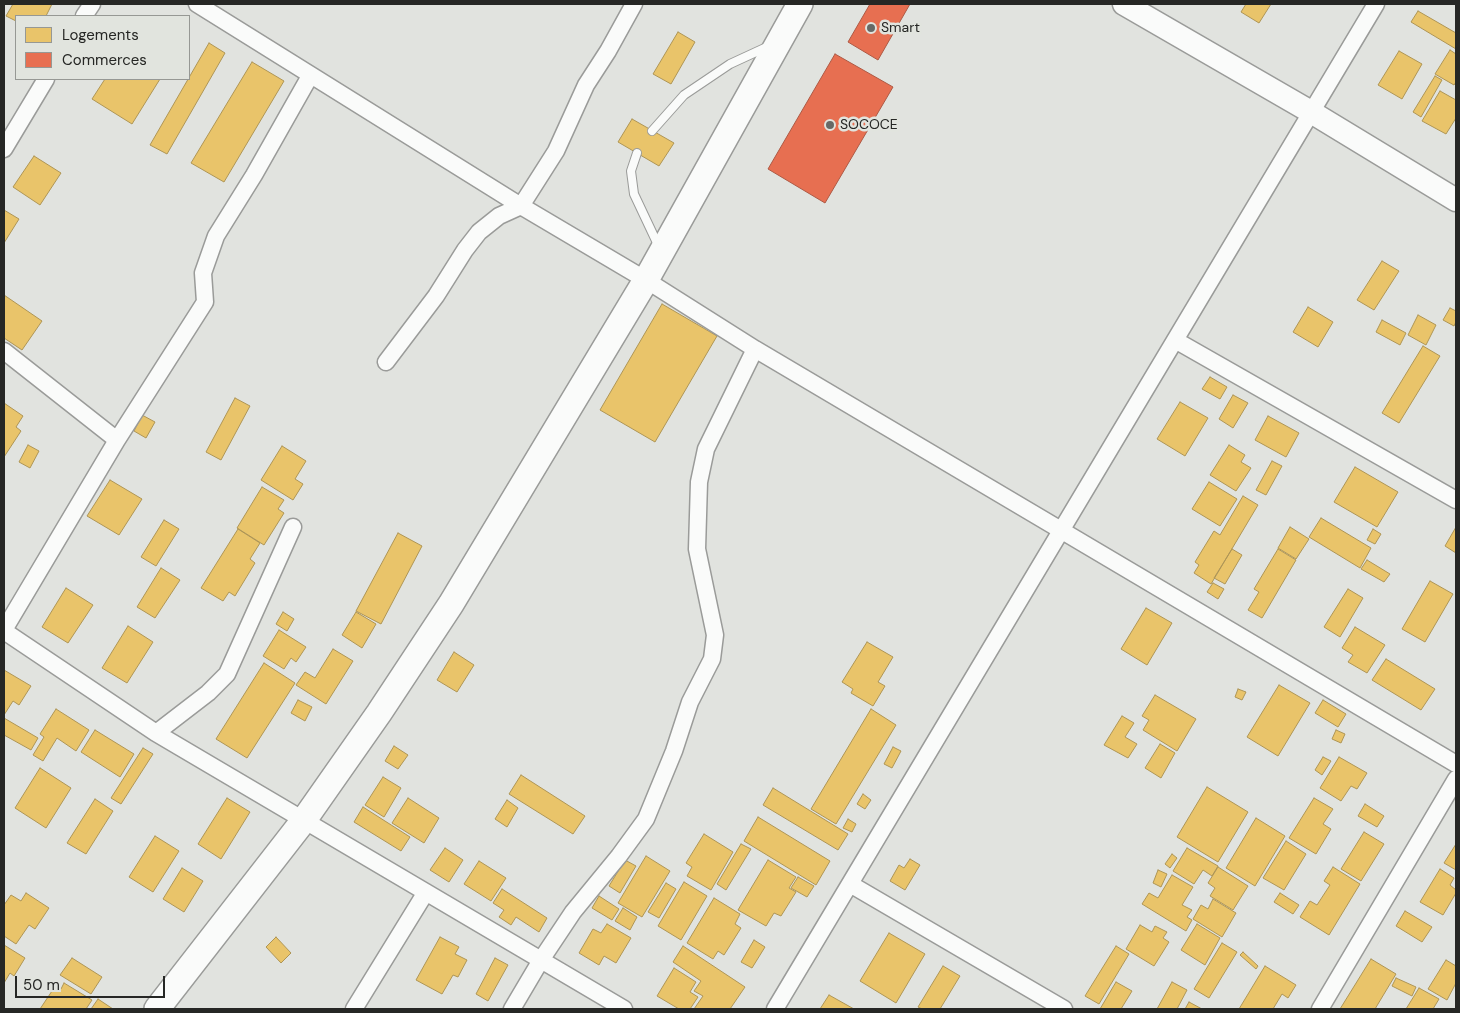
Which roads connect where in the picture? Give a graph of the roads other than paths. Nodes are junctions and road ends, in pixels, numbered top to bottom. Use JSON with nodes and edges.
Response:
{"nodes":[{"id":1,"x":92,"y":4,"type":"edge"},
{"id":2,"x":197,"y":4,"type":"edge"},
{"id":3,"x":634,"y":4,"type":"edge"},
{"id":4,"x":800,"y":4,"type":"edge"},
{"id":5,"x":1124,"y":4,"type":"edge"},
{"id":6,"x":1376,"y":4,"type":"edge"},
{"id":7,"x":85,"y":15,"type":"edge"},
{"id":8,"x":777,"y":42,"type":"junction"},
{"id":9,"x":310,"y":76,"type":"junction"},
{"id":10,"x":45,"y":80,"type":"edge"},
{"id":11,"x":1311,"y":112,"type":"junction"},
{"id":12,"x":652,"y":130,"type":"dead end"},
{"id":13,"x":4,"y":149,"type":"edge"},
{"id":14,"x":637,"y":153,"type":"dead end"},
{"id":15,"x":1456,"y":200,"type":"edge"},
{"id":16,"x":521,"y":206,"type":"junction"},
{"id":17,"x":661,"y":252,"type":"junction"},
{"id":18,"x":646,"y":280,"type":"junction"},
{"id":19,"x":1175,"y":340,"type":"junction"},
{"id":20,"x":755,"y":349,"type":"junction"},
{"id":21,"x":4,"y":351,"type":"edge"},
{"id":22,"x":386,"y":362,"type":"dead end"},
{"id":23,"x":118,"y":440,"type":"junction"},
{"id":24,"x":1456,"y":500,"type":"edge"},
{"id":25,"x":293,"y":527,"type":"dead end"},
{"id":26,"x":1061,"y":530,"type":"junction"},
{"id":27,"x":4,"y":631,"type":"edge"},
{"id":28,"x":156,"y":733,"type":"junction"},
{"id":29,"x":1456,"y":764,"type":"edge"},
{"id":30,"x":1456,"y":779,"type":"edge"},
{"id":31,"x":304,"y":820,"type":"junction"},
{"id":32,"x":850,"y":884,"type":"junction"},
{"id":33,"x":426,"y":892,"type":"junction"},
{"id":34,"x":541,"y":960,"type":"junction"},
{"id":35,"x":157,"y":1009,"type":"edge"},
{"id":36,"x":354,"y":1009,"type":"edge"},
{"id":37,"x":512,"y":1009,"type":"edge"},
{"id":38,"x":624,"y":1009,"type":"edge"},
{"id":39,"x":775,"y":1009,"type":"edge"},
{"id":40,"x":1064,"y":1009,"type":"edge"},
{"id":41,"x":1320,"y":1009,"type":"edge"}],
"edges":[{"from":1,"to":7,"type":"street"},
{"from":2,"to":9,"type":"street"},
{"from":3,"to":16,"type":"street"},
{"from":4,"to":8,"type":"main road"},
{"from":5,"to":11,"type":"street"},
{"from":6,"to":11,"type":"street"},
{"from":8,"to":12,"type":"lane"},
{"from":8,"to":17,"type":"main road"},
{"from":9,"to":16,"type":"street"},
{"from":9,"to":23,"type":"street"},
{"from":10,"to":13,"type":"street"},
{"from":11,"to":15,"type":"street"},
{"from":11,"to":19,"type":"street"},
{"from":14,"to":17,"type":"lane"},
{"from":16,"to":18,"type":"street"},
{"from":16,"to":22,"type":"street"},
{"from":17,"to":18,"type":"main road"},
{"from":18,"to":20,"type":"street"},
{"from":18,"to":31,"type":"main road"},
{"from":19,"to":24,"type":"street"},
{"from":19,"to":26,"type":"street"},
{"from":20,"to":26,"type":"street"},
{"from":20,"to":34,"type":"street"},
{"from":21,"to":23,"type":"street"},
{"from":23,"to":27,"type":"street"},
{"from":25,"to":28,"type":"street"},
{"from":26,"to":29,"type":"street"},
{"from":26,"to":32,"type":"street"},
{"from":27,"to":28,"type":"street"},
{"from":28,"to":31,"type":"street"},
{"from":30,"to":41,"type":"street"},
{"from":31,"to":33,"type":"street"},
{"from":31,"to":35,"type":"main road"},
{"from":32,"to":39,"type":"street"},
{"from":32,"to":40,"type":"street"},
{"from":33,"to":34,"type":"street"},
{"from":33,"to":36,"type":"street"},
{"from":34,"to":37,"type":"street"},
{"from":34,"to":38,"type":"street"}]}
